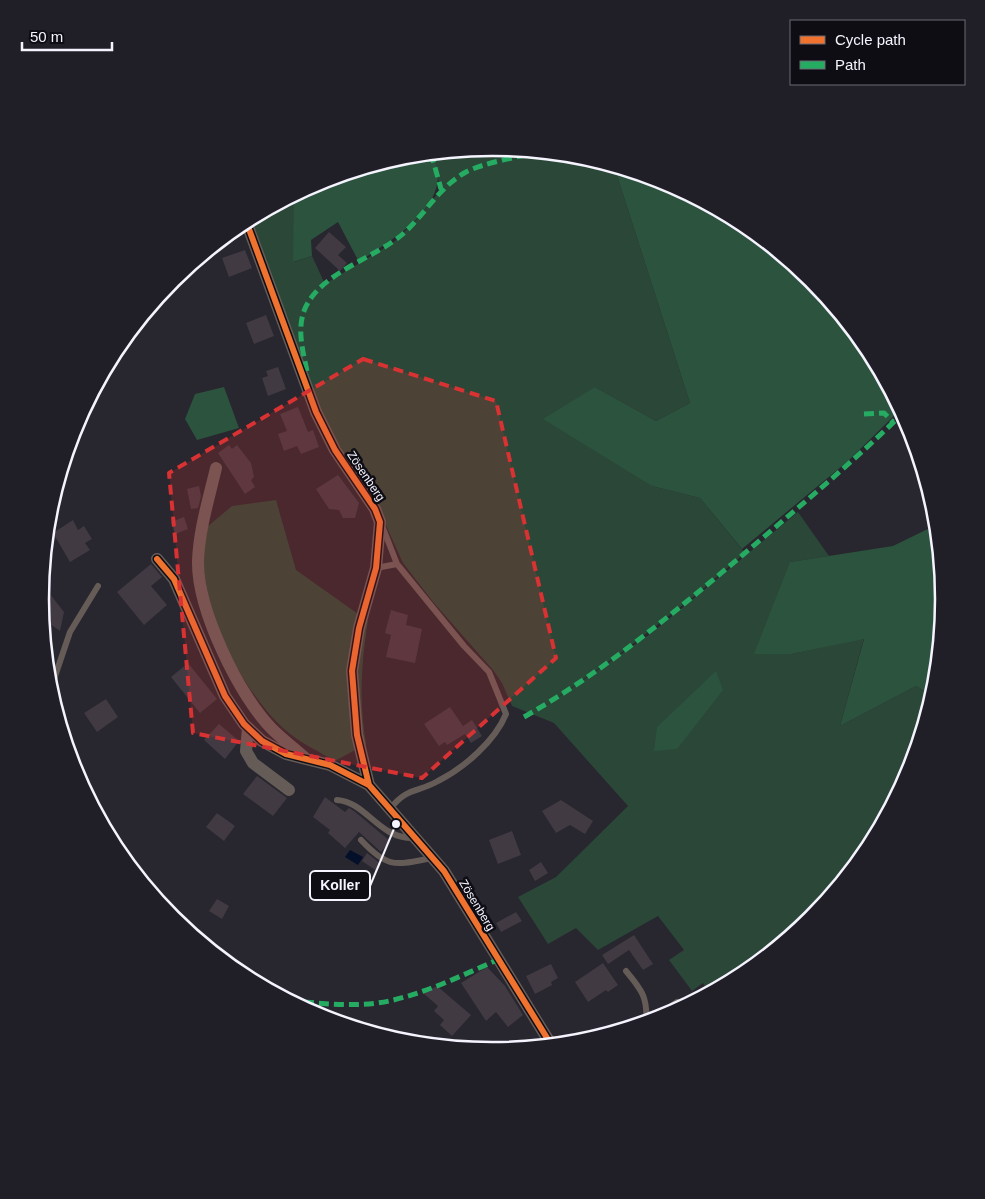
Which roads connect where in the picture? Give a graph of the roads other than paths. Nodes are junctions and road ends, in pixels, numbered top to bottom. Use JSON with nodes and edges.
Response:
{"nodes":[{"id":1,"x":249,"y":229,"type":"edge"},
{"id":2,"x":216,"y":468,"type":"dead end"},
{"id":3,"x":380,"y":522,"type":"junction"},
{"id":4,"x":157,"y":559,"type":"dead end"},
{"id":5,"x":398,"y":564,"type":"junction"},
{"id":6,"x":376,"y":568,"type":"junction"},
{"id":7,"x":98,"y":586,"type":"dead end"},
{"id":8,"x":55,"y":674,"type":"edge"},
{"id":9,"x":248,"y":728,"type":"junction"},
{"id":10,"x":306,"y":759,"type":"junction"},
{"id":11,"x":369,"y":785,"type":"junction"},
{"id":12,"x":290,"y":790,"type":"dead end"},
{"id":13,"x":337,"y":800,"type":"dead end"},
{"id":14,"x":389,"y":810,"type":"junction"},
{"id":15,"x":414,"y":838,"type":"junction"},
{"id":16,"x":361,"y":840,"type":"dead end"},
{"id":17,"x":432,"y":858,"type":"junction"},
{"id":18,"x":626,"y":971,"type":"dead end"},
{"id":19,"x":648,"y":1015,"type":"edge"},
{"id":20,"x":548,"y":1039,"type":"edge"}],
"edges":[{"from":1,"to":3,"type":"street","name":"Zösenberg"},
{"from":2,"to":10,"type":"street","name":"Zösenberg"},
{"from":3,"to":5,"type":"lane","name":"Zösenberg"},
{"from":3,"to":6,"type":"street","name":"Zösenberg"},
{"from":4,"to":9,"type":"street","name":"Zösenberg"},
{"from":5,"to":6,"type":"lane"},
{"from":5,"to":14,"type":"lane","name":"Zösenberg"},
{"from":6,"to":11,"type":"street","name":"Zösenberg"},
{"from":7,"to":8,"type":"lane"},
{"from":9,"to":10,"type":"street","name":"Zösenberg"},
{"from":9,"to":12,"type":"street"},
{"from":10,"to":11,"type":"street","name":"Zösenberg"},
{"from":11,"to":14,"type":"street","name":"Zösenberg"},
{"from":13,"to":15,"type":"lane"},
{"from":14,"to":15,"type":"street","name":"Zösenberg"},
{"from":15,"to":17,"type":"street","name":"Zösenberg"},
{"from":16,"to":17,"type":"lane"},
{"from":17,"to":20,"type":"street","name":"Zösenberg"},
{"from":18,"to":19,"type":"lane"}]}
